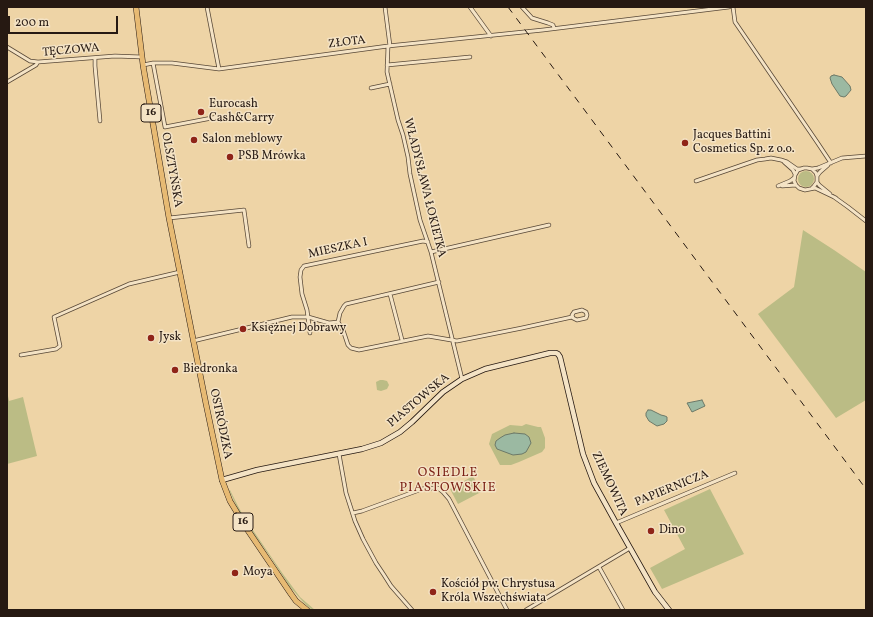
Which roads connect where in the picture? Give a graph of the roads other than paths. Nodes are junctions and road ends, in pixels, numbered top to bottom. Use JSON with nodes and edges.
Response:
{"nodes":[{"id":1,"x":136,"y":7,"type":"edge"},
{"id":2,"x":207,"y":7,"type":"edge"},
{"id":3,"x":385,"y":7,"type":"edge"},
{"id":4,"x":470,"y":7,"type":"edge"},
{"id":5,"x":522,"y":7,"type":"edge"},
{"id":6,"x":730,"y":7,"type":"edge"},
{"id":7,"x":733,"y":7,"type":"edge"},
{"id":8,"x":554,"y":28,"type":"junction"},
{"id":9,"x":491,"y":36,"type":"junction"},
{"id":10,"x":389,"y":46,"type":"junction"},
{"id":11,"x":7,"y":47,"type":"edge"},
{"id":12,"x":142,"y":57,"type":"junction"},
{"id":13,"x":470,"y":57,"type":"dead end"},
{"id":14,"x":95,"y":58,"type":"junction"},
{"id":15,"x":38,"y":62,"type":"junction"},
{"id":16,"x":153,"y":63,"type":"junction"},
{"id":17,"x":143,"y":65,"type":"junction"},
{"id":18,"x":386,"y":65,"type":"junction"},
{"id":19,"x":219,"y":69,"type":"junction"},
{"id":20,"x":7,"y":82,"type":"edge"},
{"id":21,"x":390,"y":84,"type":"junction"},
{"id":22,"x":371,"y":88,"type":"dead end"},
{"id":23,"x":217,"y":117,"type":"dead end"},
{"id":24,"x":100,"y":121,"type":"dead end"},
{"id":25,"x":866,"y":156,"type":"edge"},
{"id":26,"x":781,"y":160,"type":"junction"},
{"id":27,"x":831,"y":162,"type":"junction"},
{"id":28,"x":800,"y":169,"type":"junction"},
{"id":29,"x":812,"y":169,"type":"junction"},
{"id":30,"x":795,"y":176,"type":"junction"},
{"id":31,"x":817,"y":176,"type":"junction"},
{"id":32,"x":696,"y":181,"type":"dead end"},
{"id":33,"x":817,"y":182,"type":"junction"},
{"id":34,"x":796,"y":185,"type":"junction"},
{"id":35,"x":812,"y":188,"type":"junction"},
{"id":36,"x":836,"y":198,"type":"junction"},
{"id":37,"x":169,"y":218,"type":"junction"},
{"id":38,"x":866,"y":221,"type":"edge"},
{"id":39,"x":549,"y":225,"type":"dead end"},
{"id":40,"x":429,"y":242,"type":"junction"},
{"id":41,"x":249,"y":246,"type":"dead end"},
{"id":42,"x":431,"y":252,"type":"junction"},
{"id":43,"x":180,"y":272,"type":"junction"},
{"id":44,"x":439,"y":282,"type":"junction"},
{"id":45,"x":390,"y":294,"type":"junction"},
{"id":46,"x":572,"y":316,"type":"junction"},
{"id":47,"x":308,"y":317,"type":"junction"},
{"id":48,"x":338,"y":322,"type":"junction"},
{"id":49,"x":310,"y":333,"type":"dead end"},
{"id":50,"x":402,"y":340,"type":"junction"},
{"id":51,"x":193,"y":341,"type":"junction"},
{"id":52,"x":453,"y":341,"type":"junction"},
{"id":53,"x":558,"y":354,"type":"joint"},
{"id":54,"x":20,"y":355,"type":"dead end"},
{"id":55,"x":462,"y":379,"type":"junction"},
{"id":56,"x":339,"y":454,"type":"junction"},
{"id":57,"x":735,"y":473,"type":"dead end"},
{"id":58,"x":222,"y":480,"type":"junction"},
{"id":59,"x":353,"y":513,"type":"junction"},
{"id":60,"x":616,"y":523,"type":"junction"},
{"id":61,"x":630,"y":548,"type":"junction"},
{"id":62,"x":599,"y":567,"type":"junction"},
{"id":63,"x":307,"y":610,"type":"edge"},
{"id":64,"x":412,"y":610,"type":"edge"},
{"id":65,"x":507,"y":610,"type":"edge"},
{"id":66,"x":526,"y":610,"type":"edge"},
{"id":67,"x":623,"y":610,"type":"edge"},
{"id":68,"x":669,"y":610,"type":"edge"}],
"edges":[{"from":1,"to":12,"type":"main road","name":"OLSZTYŃSKA","number":"16"},
{"from":2,"to":19,"type":"street"},
{"from":3,"to":10,"type":"street","name":"WŁADYSŁAWA ŁOKIETKA"},
{"from":4,"to":9,"type":"street"},
{"from":5,"to":8,"type":"street"},
{"from":6,"to":8,"type":"street","name":"ZŁOTA"},
{"from":7,"to":27,"type":"street"},
{"from":8,"to":9,"type":"street","name":"ZŁOTA"},
{"from":9,"to":10,"type":"street","name":"ZŁOTA"},
{"from":10,"to":18,"type":"street","name":"WŁADYSŁAWA ŁOKIETKA"},
{"from":10,"to":19,"type":"street","name":"ZŁOTA"},
{"from":11,"to":15,"type":"street"},
{"from":12,"to":14,"type":"street","name":"TĘCZOWA"},
{"from":12,"to":17,"type":"main road","name":"OLSZTYŃSKA","number":"16"},
{"from":13,"to":18,"type":"street"},
{"from":14,"to":15,"type":"street","name":"TĘCZOWA"},
{"from":14,"to":24,"type":"street"},
{"from":15,"to":20,"type":"street","name":"TĘCZOWA"},
{"from":16,"to":17,"type":"street","name":"ZŁOTA"},
{"from":16,"to":19,"type":"street","name":"ZŁOTA"},
{"from":16,"to":23,"type":"street"},
{"from":17,"to":37,"type":"main road","name":"OLSZTYŃSKA","number":"16"},
{"from":18,"to":21,"type":"street","name":"WŁADYSŁAWA ŁOKIETKA"},
{"from":21,"to":22,"type":"street"},
{"from":21,"to":40,"type":"street","name":"WŁADYSŁAWA ŁOKIETKA"},
{"from":25,"to":27,"type":"street"},
{"from":26,"to":28,"type":"street"},
{"from":26,"to":30,"type":"street"},
{"from":26,"to":32,"type":"street"},
{"from":27,"to":29,"type":"street"},
{"from":27,"to":31,"type":"street"},
{"from":28,"to":29,"type":"street"},
{"from":28,"to":30,"type":"street"},
{"from":29,"to":31,"type":"street"},
{"from":30,"to":34,"type":"street"},
{"from":30,"to":34,"type":"street"},
{"from":31,"to":33,"type":"street"},
{"from":33,"to":35,"type":"street"},
{"from":33,"to":36,"type":"street"},
{"from":34,"to":35,"type":"street"},
{"from":35,"to":36,"type":"street"},
{"from":36,"to":38,"type":"street"},
{"from":37,"to":41,"type":"street"},
{"from":37,"to":43,"type":"main road","name":"OSTRÓDZKA","number":"16"},
{"from":39,"to":42,"type":"street"},
{"from":40,"to":42,"type":"street","name":"WŁADYSŁAWA ŁOKIETKA"},
{"from":40,"to":47,"type":"street","name":"MIESZKA I"},
{"from":42,"to":44,"type":"street","name":"WŁADYSŁAWA ŁOKIETKA"},
{"from":43,"to":51,"type":"main road","name":"OSTRÓDZKA","number":"16"},
{"from":43,"to":54,"type":"street"},
{"from":44,"to":45,"type":"street"},
{"from":44,"to":52,"type":"street","name":"WŁADYSŁAWA ŁOKIETKA"},
{"from":45,"to":48,"type":"street"},
{"from":45,"to":50,"type":"street"},
{"from":46,"to":46,"type":"street"},
{"from":46,"to":52,"type":"street"},
{"from":47,"to":48,"type":"street"},
{"from":47,"to":49,"type":"street"},
{"from":47,"to":51,"type":"street"},
{"from":48,"to":50,"type":"street"},
{"from":50,"to":52,"type":"street"},
{"from":51,"to":58,"type":"main road","name":"OSTRÓDZKA","number":"16"},
{"from":52,"to":55,"type":"street","name":"WŁADYSŁAWA ŁOKIETKA"},
{"from":53,"to":55,"type":"street","name":"PIASTOWSKA"},
{"from":53,"to":60,"type":"street","name":"ZIEMOWITA"},
{"from":55,"to":56,"type":"street","name":"PIASTOWSKA"},
{"from":56,"to":58,"type":"street","name":"PIASTOWSKA"},
{"from":56,"to":59,"type":"street"},
{"from":57,"to":60,"type":"street","name":"PAPIERNICZA"},
{"from":58,"to":63,"type":"main road","name":"OSTRÓDZKA","number":"16"},
{"from":59,"to":64,"type":"street"},
{"from":59,"to":65,"type":"street"},
{"from":60,"to":61,"type":"street","name":"ZIEMOWITA"},
{"from":61,"to":62,"type":"street"},
{"from":61,"to":68,"type":"street","name":"ZIEMOWITA"},
{"from":62,"to":66,"type":"street"},
{"from":62,"to":67,"type":"street"}]}
